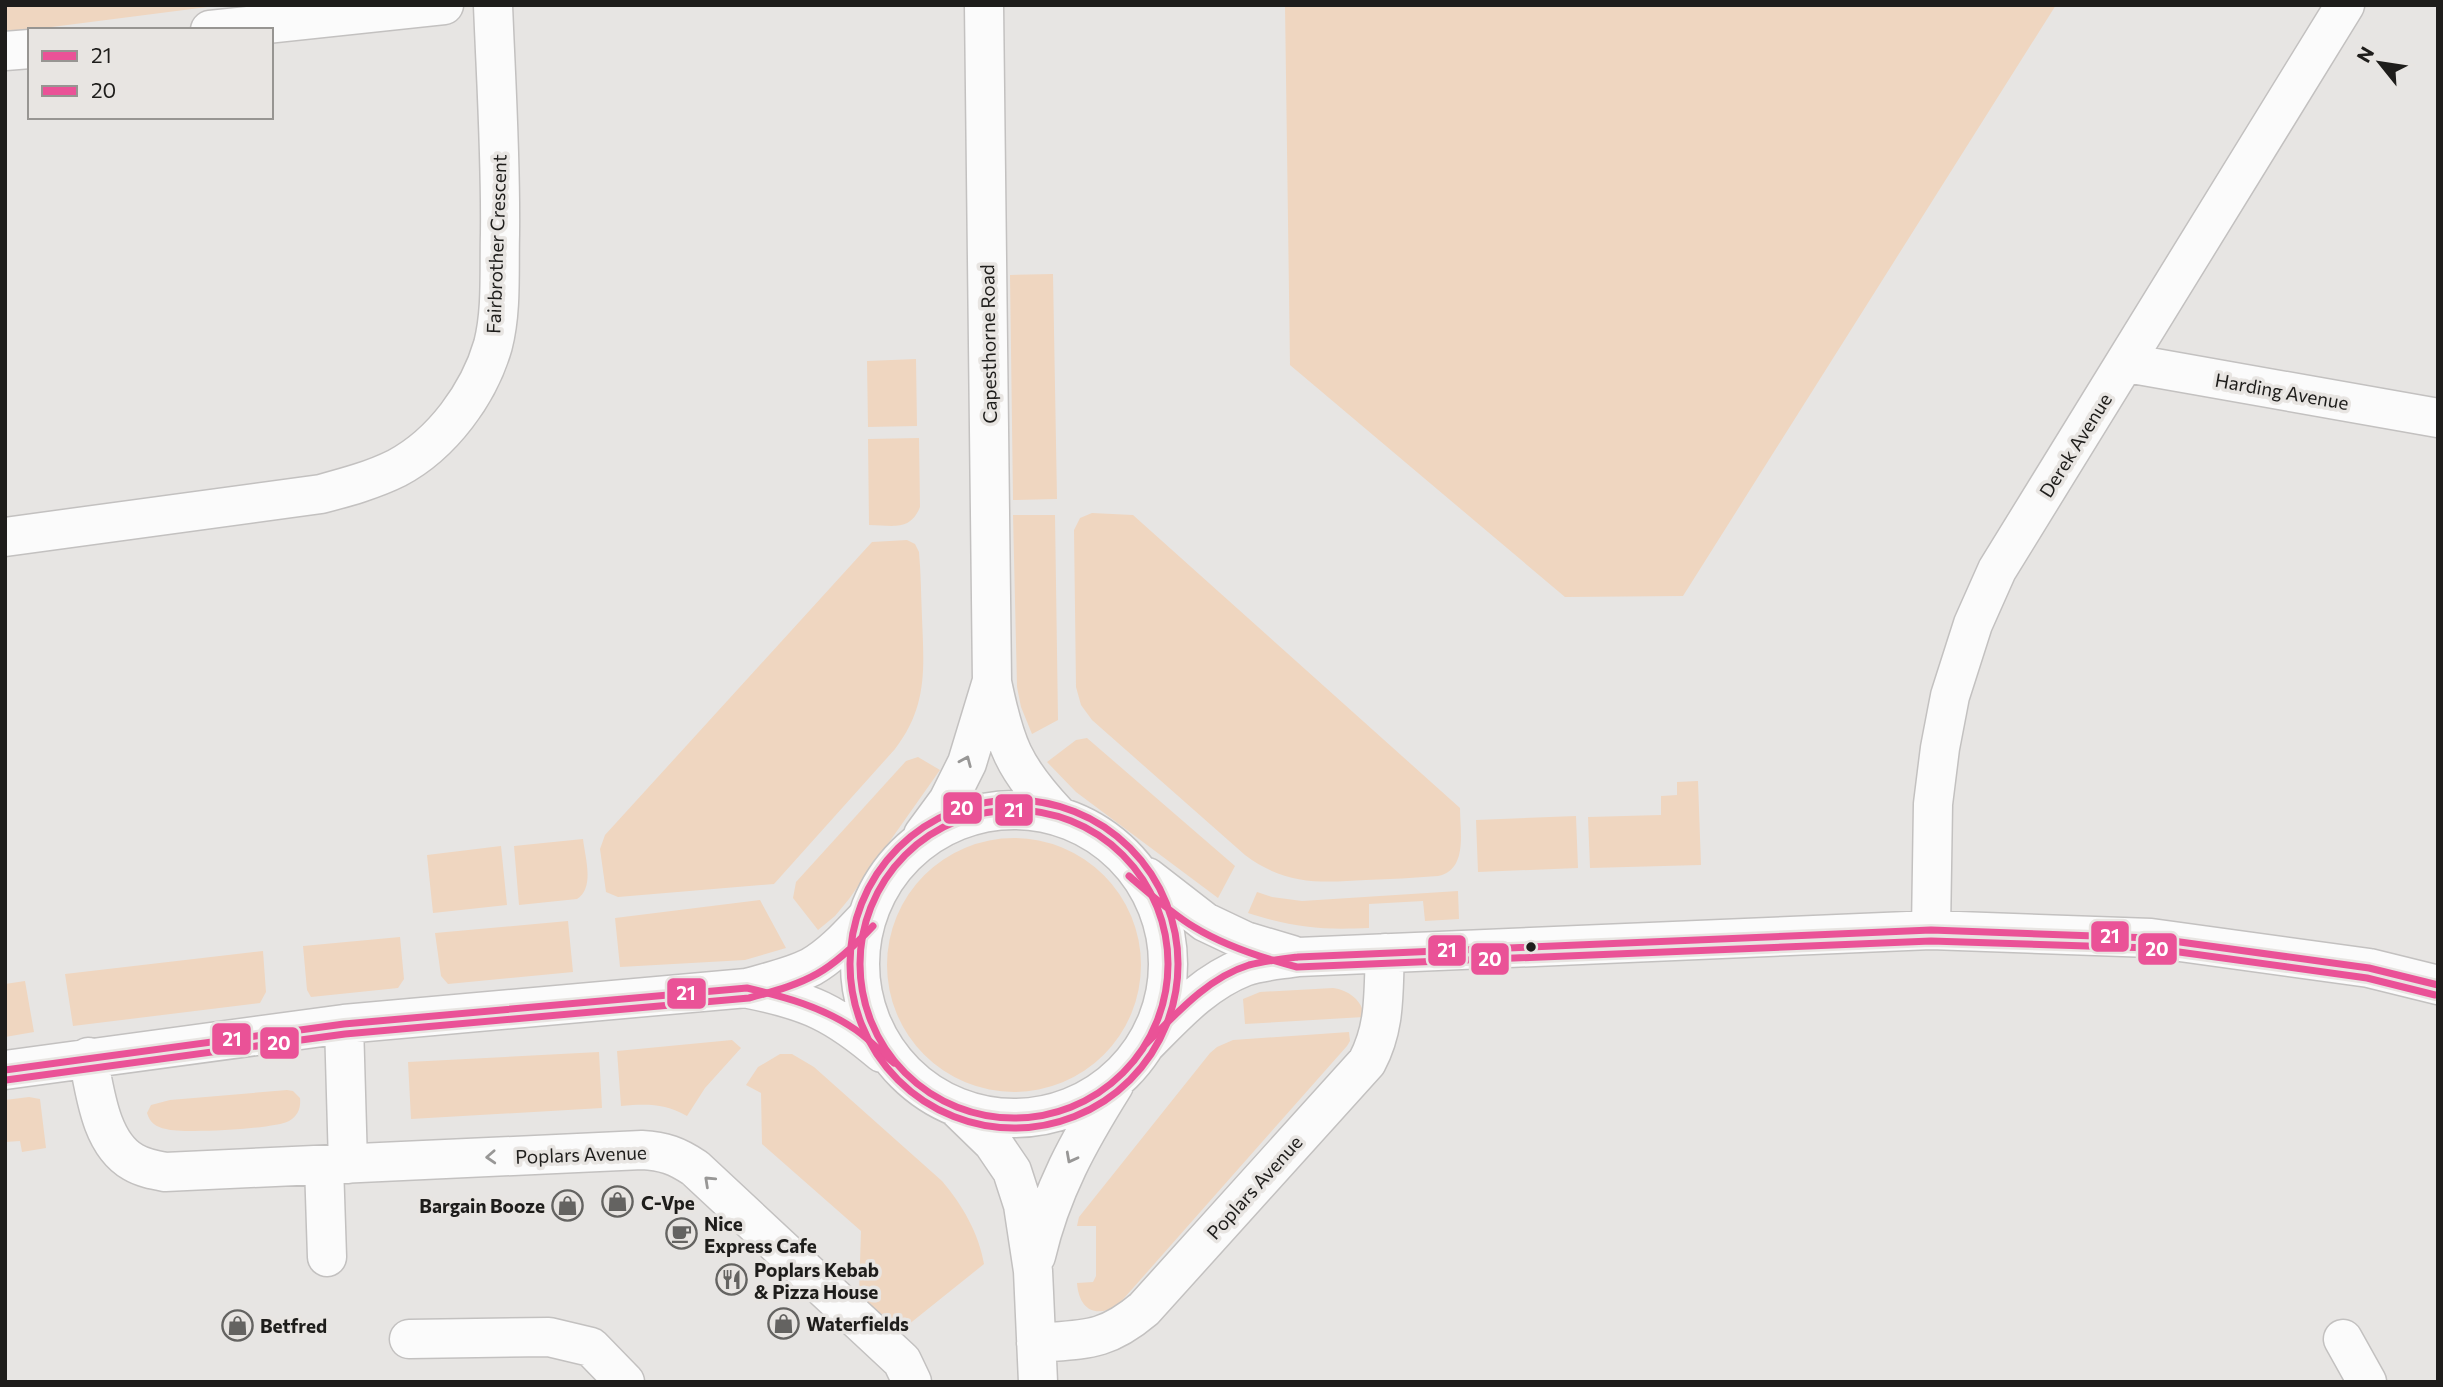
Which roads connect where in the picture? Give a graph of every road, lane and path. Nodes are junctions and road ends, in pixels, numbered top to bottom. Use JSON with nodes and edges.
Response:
{"nodes":[{"id":1,"x":444,"y":5,"type":"edge"},
{"id":2,"x":493,"y":5,"type":"edge"},
{"id":3,"x":984,"y":5,"type":"edge"},
{"id":4,"x":2345,"y":5,"type":"edge"},
{"id":5,"x":229,"y":28,"type":"edge"},
{"id":6,"x":28,"y":49,"type":"edge"},
{"id":7,"x":5,"y":51,"type":"edge"},
{"id":8,"x":2126,"y":363,"type":"junction"},
{"id":9,"x":2438,"y":418,"type":"edge"},
{"id":10,"x":5,"y":537,"type":"edge"},
{"id":11,"x":992,"y":682,"type":"junction"},
{"id":12,"x":1057,"y":814,"type":"junction"},
{"id":13,"x":919,"y":841,"type":"junction"},
{"id":14,"x":1136,"y":868,"type":"junction"},
{"id":15,"x":865,"y":919,"type":"junction"},
{"id":16,"x":1931,"y":930,"type":"junction"},
{"id":17,"x":1385,"y":953,"type":"junction"},
{"id":18,"x":1298,"y":957,"type":"junction"},
{"id":19,"x":2438,"y":985,"type":"edge"},
{"id":20,"x":747,"y":988,"type":"junction"},
{"id":21,"x":344,"y":1024,"type":"junction"},
{"id":22,"x":1145,"y":1045,"type":"junction"},
{"id":23,"x":88,"y":1057,"type":"junction"},
{"id":24,"x":894,"y":1063,"type":"junction"},
{"id":25,"x":5,"y":1070,"type":"edge"},
{"id":26,"x":1118,"y":1079,"type":"junction"},
{"id":27,"x":957,"y":1108,"type":"junction"},
{"id":28,"x":336,"y":1165,"type":"junction"},
{"id":29,"x":327,"y":1257,"type":"dead end"},
{"id":30,"x":1033,"y":1271,"type":"junction"},
{"id":31,"x":410,"y":1339,"type":"dead end"},
{"id":32,"x":2343,"y":1339,"type":"dead end"},
{"id":33,"x":1036,"y":1343,"type":"junction"},
{"id":34,"x":907,"y":1371,"type":"edge"},
{"id":35,"x":625,"y":1382,"type":"edge"},
{"id":36,"x":1038,"y":1382,"type":"edge"},
{"id":37,"x":2367,"y":1382,"type":"edge"}],
"edges":[{"from":1,"to":5,"type":"street"},
{"from":2,"to":10,"type":"street","name":"Fairbrother Crescent"},
{"from":3,"to":11,"type":"street","name":"Capesthorne Road"},
{"from":4,"to":8,"type":"street","name":"Derek Avenue"},
{"from":6,"to":7,"type":"street"},
{"from":8,"to":9,"type":"street","name":"Harding Avenue"},
{"from":8,"to":16,"type":"street","name":"Derek Avenue"},
{"from":11,"to":12,"type":"street","name":"Capesthorne Road"},
{"from":13,"to":11,"type":"street","name":"Capesthorne Road","one_way":true},
{"from":12,"to":13,"type":"street"},
{"from":12,"to":14,"type":"street"},
{"from":13,"to":15,"type":"street"},
{"from":14,"to":18,"type":"street"},
{"from":14,"to":22,"type":"street"},
{"from":15,"to":20,"type":"street"},
{"from":15,"to":24,"type":"street"},
{"from":16,"to":17,"type":"street"},
{"from":16,"to":19,"type":"street"},
{"from":17,"to":18,"type":"street"},
{"from":17,"to":33,"type":"street","name":"Poplars Avenue"},
{"from":18,"to":22,"type":"street"},
{"from":20,"to":21,"type":"street"},
{"from":20,"to":24,"type":"street"},
{"from":21,"to":23,"type":"street"},
{"from":21,"to":28,"type":"street"},
{"from":22,"to":26,"type":"street"},
{"from":23,"to":25,"type":"street"},
{"from":23,"to":28,"type":"street","name":"Poplars Avenue"},
{"from":24,"to":27,"type":"street"},
{"from":26,"to":27,"type":"street"},
{"from":26,"to":30,"type":"street","one_way":true},
{"from":27,"to":30,"type":"street"},
{"from":28,"to":29,"type":"street"},
{"from":34,"to":28,"type":"street","name":"Poplars Avenue","one_way":true},
{"from":30,"to":33,"type":"street"},
{"from":31,"to":35,"type":"street"},
{"from":32,"to":37,"type":"street"},
{"from":33,"to":36,"type":"street"}]}
